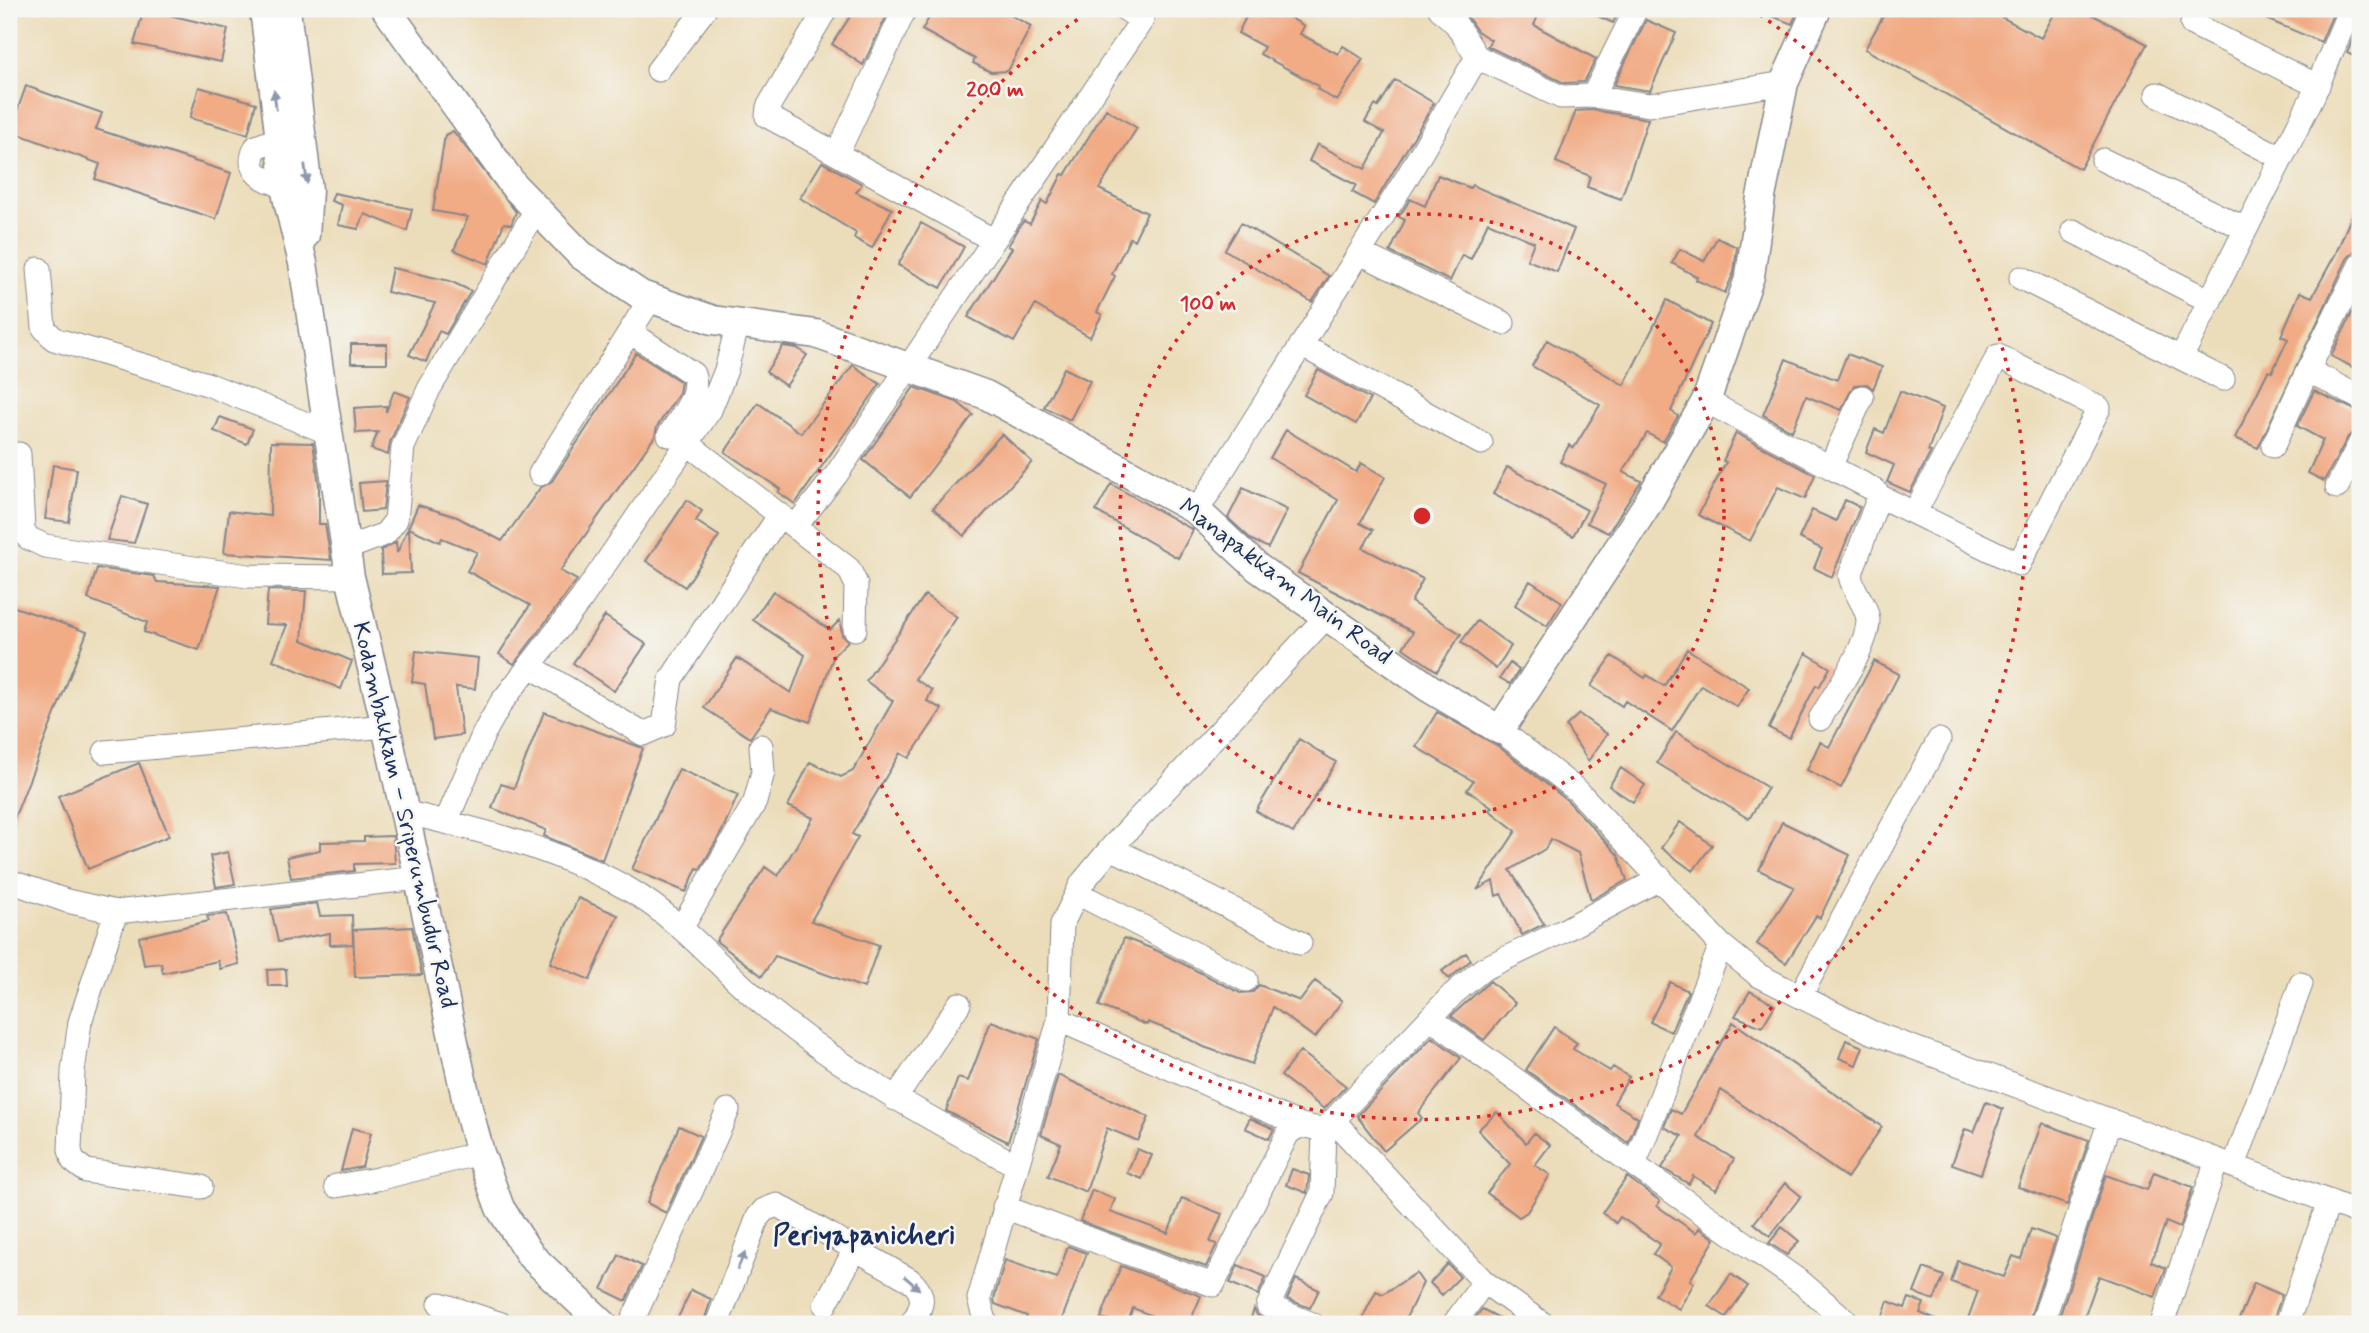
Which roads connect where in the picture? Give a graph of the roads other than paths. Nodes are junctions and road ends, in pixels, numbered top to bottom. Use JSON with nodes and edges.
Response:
{"nodes":[{"id":1,"x":264,"y":9,"type":"edge"},
{"id":2,"x":286,"y":9,"type":"edge"},
{"id":3,"x":386,"y":9,"type":"edge"},
{"id":4,"x":705,"y":9,"type":"edge"},
{"id":5,"x":827,"y":9,"type":"edge"},
{"id":6,"x":905,"y":9,"type":"edge"},
{"id":7,"x":1636,"y":9,"type":"edge"},
{"id":8,"x":1817,"y":9,"type":"edge"},
{"id":9,"x":2350,"y":9,"type":"edge"},
{"id":10,"x":1139,"y":12,"type":"edge"},
{"id":11,"x":1454,"y":14,"type":"edge"},
{"id":12,"x":2192,"y":24,"type":"dead end"},
{"id":13,"x":1477,"y":57,"type":"junction"},
{"id":14,"x":658,"y":70,"type":"dead end"},
{"id":15,"x":1784,"y":83,"type":"junction"},
{"id":16,"x":2318,"y":86,"type":"junction"},
{"id":17,"x":2157,"y":94,"type":"dead end"},
{"id":18,"x":1593,"y":96,"type":"junction"},
{"id":19,"x":837,"y":154,"type":"junction"},
{"id":20,"x":2282,"y":159,"type":"junction"},
{"id":21,"x":2103,"y":160,"type":"dead end"},
{"id":22,"x":536,"y":210,"type":"junction"},
{"id":23,"x":2246,"y":229,"type":"junction"},
{"id":24,"x":2073,"y":231,"type":"dead end"},
{"id":25,"x":993,"y":240,"type":"junction"},
{"id":26,"x":1360,"y":253,"type":"junction"},
{"id":27,"x":303,"y":263,"type":"junction"},
{"id":28,"x":2360,"y":265,"type":"edge"},
{"id":29,"x":39,"y":269,"type":"dead end"},
{"id":30,"x":2021,"y":278,"type":"dead end"},
{"id":31,"x":651,"y":298,"type":"junction"},
{"id":32,"x":2210,"y":301,"type":"junction"},
{"id":33,"x":738,"y":323,"type":"junction"},
{"id":34,"x":1503,"y":323,"type":"dead end"},
{"id":35,"x":630,"y":332,"type":"junction"},
{"id":36,"x":1301,"y":345,"type":"junction"},
{"id":37,"x":2181,"y":358,"type":"junction"},
{"id":38,"x":908,"y":365,"type":"junction"},
{"id":39,"x":2308,"y":370,"type":"junction"},
{"id":40,"x":2222,"y":379,"type":"dead end"},
{"id":41,"x":1863,"y":397,"type":"dead end"},
{"id":42,"x":2360,"y":398,"type":"edge"},
{"id":43,"x":1706,"y":401,"type":"junction"},
{"id":44,"x":327,"y":432,"type":"junction"},
{"id":45,"x":678,"y":439,"type":"junction"},
{"id":46,"x":1481,"y":443,"type":"dead end"},
{"id":47,"x":2360,"y":443,"type":"edge"},
{"id":48,"x":2273,"y":446,"type":"dead end"},
{"id":49,"x":19,"y":454,"type":"dead end"},
{"id":50,"x":1830,"y":467,"type":"junction"},
{"id":51,"x":540,"y":474,"type":"dead end"},
{"id":52,"x":2337,"y":487,"type":"dead end"},
{"id":53,"x":1879,"y":496,"type":"junction"},
{"id":54,"x":1197,"y":511,"type":"junction"},
{"id":55,"x":1915,"y":512,"type":"junction"},
{"id":56,"x":787,"y":522,"type":"junction"},
{"id":57,"x":345,"y":549,"type":"junction"},
{"id":58,"x":350,"y":577,"type":"junction"},
{"id":59,"x":1328,"y":615,"type":"junction"},
{"id":60,"x":855,"y":629,"type":"dead end"},
{"id":61,"x":530,"y":666,"type":"junction"},
{"id":62,"x":1820,"y":719,"type":"dead end"},
{"id":63,"x":386,"y":726,"type":"junction"},
{"id":64,"x":1500,"y":730,"type":"junction"},
{"id":65,"x":1939,"y":740,"type":"dead end"},
{"id":66,"x":761,"y":746,"type":"dead end"},
{"id":67,"x":105,"y":752,"type":"dead end"},
{"id":68,"x":403,"y":812,"type":"junction"},
{"id":69,"x":446,"y":821,"type":"junction"},
{"id":70,"x":1111,"y":848,"type":"junction"},
{"id":71,"x":419,"y":878,"type":"junction"},
{"id":72,"x":1661,"y":878,"type":"junction"},
{"id":73,"x":9,"y":881,"type":"edge"},
{"id":74,"x":1077,"y":893,"type":"junction"},
{"id":75,"x":116,"y":912,"type":"junction"},
{"id":76,"x":682,"y":927,"type":"junction"},
{"id":77,"x":1300,"y":943,"type":"dead end"},
{"id":78,"x":1721,"y":945,"type":"junction"},
{"id":79,"x":1246,"y":980,"type":"dead end"},
{"id":80,"x":2301,"y":984,"type":"dead end"},
{"id":81,"x":1800,"y":996,"type":"junction"},
{"id":82,"x":959,"y":1004,"type":"dead end"},
{"id":83,"x":1430,"y":1018,"type":"junction"},
{"id":84,"x":1059,"y":1020,"type":"junction"},
{"id":85,"x":895,"y":1099,"type":"junction"},
{"id":86,"x":728,"y":1110,"type":"dead end"},
{"id":87,"x":2110,"y":1120,"type":"junction"},
{"id":88,"x":1301,"y":1125,"type":"junction"},
{"id":89,"x":1329,"y":1125,"type":"junction"},
{"id":90,"x":480,"y":1153,"type":"junction"},
{"id":91,"x":2225,"y":1163,"type":"junction"},
{"id":92,"x":1016,"y":1165,"type":"junction"},
{"id":93,"x":1634,"y":1165,"type":"junction"},
{"id":94,"x":336,"y":1186,"type":"dead end"},
{"id":95,"x":201,"y":1187,"type":"dead end"},
{"id":96,"x":2329,"y":1201,"type":"junction"},
{"id":97,"x":1004,"y":1208,"type":"junction"},
{"id":98,"x":2360,"y":1213,"type":"edge"},
{"id":99,"x":856,"y":1248,"type":"junction"},
{"id":100,"x":1484,"y":1282,"type":"junction"},
{"id":101,"x":440,"y":1304,"type":"dead end"},
{"id":102,"x":825,"y":1305,"type":"dead end"},
{"id":103,"x":501,"y":1324,"type":"edge"},
{"id":104,"x":603,"y":1324,"type":"edge"},
{"id":105,"x":631,"y":1324,"type":"edge"},
{"id":106,"x":717,"y":1324,"type":"edge"},
{"id":107,"x":911,"y":1324,"type":"edge"},
{"id":108,"x":986,"y":1324,"type":"edge"},
{"id":109,"x":1312,"y":1324,"type":"edge"},
{"id":110,"x":1454,"y":1324,"type":"edge"},
{"id":111,"x":1543,"y":1324,"type":"edge"},
{"id":112,"x":1850,"y":1324,"type":"edge"},
{"id":113,"x":2042,"y":1324,"type":"edge"},
{"id":114,"x":2162,"y":1324,"type":"edge"},
{"id":115,"x":2287,"y":1324,"type":"edge"}],
"edges":[{"from":27,"to":1,"type":"main road","name":"Kodambakkam – Sriperumbudur Road","one_way":true},
{"from":2,"to":27,"type":"main road","name":"Kodambakkam – Sriperumbudur Road","one_way":true},
{"from":3,"to":22,"type":"main road","name":"Manapakkam Main Road"},
{"from":4,"to":14,"type":"street"},
{"from":5,"to":19,"type":"street"},
{"from":6,"to":19,"type":"street"},
{"from":7,"to":18,"type":"street"},
{"from":8,"to":15,"type":"main road"},
{"from":9,"to":16,"type":"street"},
{"from":10,"to":25,"type":"street"},
{"from":11,"to":13,"type":"street"},
{"from":12,"to":16,"type":"street"},
{"from":13,"to":18,"type":"street"},
{"from":13,"to":26,"type":"street"},
{"from":15,"to":18,"type":"street"},
{"from":15,"to":43,"type":"main road"},
{"from":16,"to":20,"type":"street"},
{"from":17,"to":20,"type":"street"},
{"from":19,"to":25,"type":"street"},
{"from":20,"to":23,"type":"street"},
{"from":21,"to":23,"type":"street"},
{"from":22,"to":31,"type":"main road","name":"Manapakkam Main Road"},
{"from":22,"to":57,"type":"street"},
{"from":23,"to":32,"type":"street"},
{"from":24,"to":32,"type":"street"},
{"from":25,"to":38,"type":"street"},
{"from":26,"to":34,"type":"street"},
{"from":26,"to":36,"type":"street"},
{"from":27,"to":44,"type":"main road","name":"Kodambakkam – Sriperumbudur Road"},
{"from":28,"to":39,"type":"street"},
{"from":29,"to":44,"type":"street"},
{"from":30,"to":37,"type":"street"},
{"from":31,"to":33,"type":"main road","name":"Manapakkam Main Road"},
{"from":31,"to":35,"type":"street"},
{"from":32,"to":37,"type":"street"},
{"from":33,"to":38,"type":"main road","name":"Manapakkam Main Road"},
{"from":33,"to":45,"type":"street"},
{"from":35,"to":45,"type":"street"},
{"from":35,"to":51,"type":"street"},
{"from":36,"to":46,"type":"street"},
{"from":36,"to":54,"type":"street"},
{"from":37,"to":40,"type":"street"},
{"from":38,"to":54,"type":"main road","name":"Manapakkam Main Road"},
{"from":38,"to":56,"type":"street"},
{"from":39,"to":42,"type":"street"},
{"from":39,"to":48,"type":"street"},
{"from":41,"to":50,"type":"street"},
{"from":43,"to":50,"type":"street"},
{"from":43,"to":64,"type":"main road"},
{"from":44,"to":57,"type":"main road","name":"Kodambakkam – Sriperumbudur Road"},
{"from":45,"to":56,"type":"street"},
{"from":45,"to":61,"type":"street"},
{"from":47,"to":52,"type":"street"},
{"from":49,"to":58,"type":"street"},
{"from":50,"to":53,"type":"street"},
{"from":53,"to":55,"type":"street"},
{"from":53,"to":62,"type":"street"},
{"from":54,"to":59,"type":"main road","name":"Manapakkam Main Road"},
{"from":55,"to":55,"type":"street"},
{"from":56,"to":60,"type":"street"},
{"from":56,"to":61,"type":"street"},
{"from":57,"to":58,"type":"main road","name":"Kodambakkam – Sriperumbudur Road"},
{"from":58,"to":63,"type":"main road","name":"Kodambakkam – Sriperumbudur Road"},
{"from":59,"to":64,"type":"main road","name":"Manapakkam Main Road"},
{"from":59,"to":70,"type":"street"},
{"from":61,"to":69,"type":"street"},
{"from":63,"to":67,"type":"street"},
{"from":63,"to":68,"type":"main road","name":"Kodambakkam – Sriperumbudur Road"},
{"from":64,"to":72,"type":"street"},
{"from":65,"to":81,"type":"street"},
{"from":66,"to":76,"type":"street"},
{"from":68,"to":69,"type":"street"},
{"from":68,"to":71,"type":"main road","name":"Kodambakkam – Sriperumbudur Road"},
{"from":69,"to":76,"type":"street"},
{"from":70,"to":74,"type":"street"},
{"from":70,"to":77,"type":"street"},
{"from":71,"to":75,"type":"street"},
{"from":71,"to":90,"type":"main road","name":"Kodambakkam – Sriperumbudur Road"},
{"from":72,"to":78,"type":"street"},
{"from":72,"to":83,"type":"street"},
{"from":73,"to":75,"type":"street"},
{"from":74,"to":79,"type":"street"},
{"from":74,"to":84,"type":"street"},
{"from":75,"to":95,"type":"street"},
{"from":76,"to":85,"type":"street"},
{"from":78,"to":81,"type":"street"},
{"from":78,"to":93,"type":"street"},
{"from":80,"to":91,"type":"street"},
{"from":81,"to":87,"type":"street"},
{"from":82,"to":85,"type":"street"},
{"from":83,"to":89,"type":"street"},
{"from":83,"to":93,"type":"street"},
{"from":84,"to":88,"type":"street"},
{"from":84,"to":92,"type":"street"},
{"from":85,"to":92,"type":"street"},
{"from":86,"to":105,"type":"street"},
{"from":87,"to":91,"type":"street"},
{"from":87,"to":113,"type":"street"},
{"from":88,"to":89,"type":"street"},
{"from":88,"to":97,"type":"street"},
{"from":89,"to":100,"type":"street"},
{"from":89,"to":109,"type":"street"},
{"from":90,"to":94,"type":"street"},
{"from":90,"to":104,"type":"main road","name":"Kodambakkam – Sriperumbudur Road"},
{"from":91,"to":96,"type":"street"},
{"from":91,"to":114,"type":"street"},
{"from":92,"to":97,"type":"street"},
{"from":93,"to":112,"type":"street"},
{"from":96,"to":98,"type":"street"},
{"from":96,"to":115,"type":"street"},
{"from":97,"to":108,"type":"street"},
{"from":99,"to":102,"type":"street"},
{"from":106,"to":99,"type":"street","one_way":true},
{"from":99,"to":107,"type":"street","one_way":true},
{"from":100,"to":110,"type":"street"},
{"from":100,"to":111,"type":"street"},
{"from":101,"to":103,"type":"street"}]}
